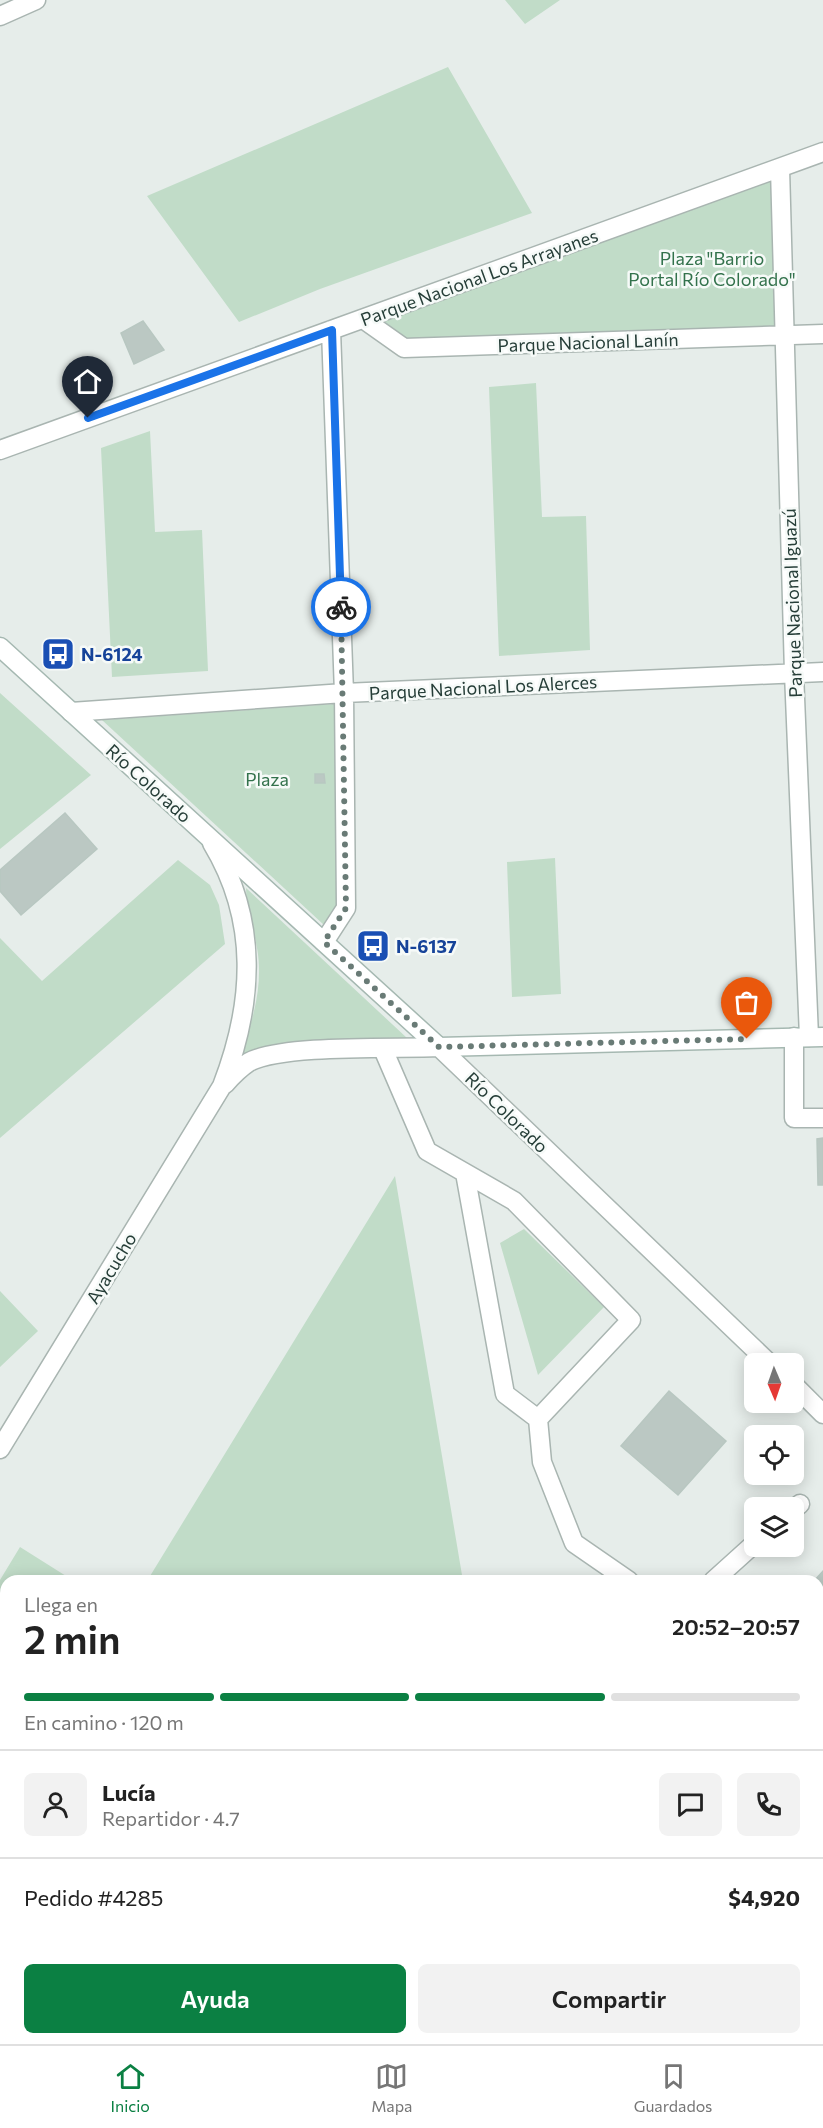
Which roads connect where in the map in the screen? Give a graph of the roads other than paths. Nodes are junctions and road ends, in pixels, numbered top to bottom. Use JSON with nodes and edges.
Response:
{"nodes":[{"id":1,"x":36,"y":0,"type":"edge"},
{"id":2,"x":0,"y":16,"type":"edge"},
{"id":3,"x":823,"y":153,"type":"edge"},
{"id":4,"x":780,"y":168,"type":"junction"},
{"id":5,"x":363,"y":319,"type":"junction"},
{"id":6,"x":332,"y":330,"type":"junction"},
{"id":7,"x":823,"y":334,"type":"edge"},
{"id":8,"x":784,"y":335,"type":"junction"},
{"id":9,"x":0,"y":450,"type":"edge"},
{"id":10,"x":0,"y":647,"type":"edge"},
{"id":11,"x":823,"y":672,"type":"edge"},
{"id":12,"x":794,"y":673,"type":"junction"},
{"id":13,"x":344,"y":693,"type":"junction"},
{"id":14,"x":71,"y":712,"type":"junction"},
{"id":15,"x":208,"y":837,"type":"junction"},
{"id":16,"x":324,"y":942,"type":"junction"},
{"id":17,"x":809,"y":1037,"type":"edge"},
{"id":18,"x":439,"y":1047,"type":"junction"},
{"id":19,"x":383,"y":1049,"type":"junction"},
{"id":20,"x":222,"y":1086,"type":"junction"},
{"id":21,"x":823,"y":1118,"type":"edge"},
{"id":22,"x":465,"y":1173,"type":"junction"},
{"id":23,"x":759,"y":1353,"type":"edge"},
{"id":24,"x":804,"y":1395,"type":"edge"},
{"id":25,"x":823,"y":1414,"type":"edge"},
{"id":26,"x":538,"y":1419,"type":"junction"},
{"id":27,"x":0,"y":1449,"type":"edge"},
{"id":28,"x":744,"y":1553,"type":"edge"},
{"id":29,"x":620,"y":1575,"type":"edge"},
{"id":30,"x":720,"y":1575,"type":"edge"}],
"edges":[{"from":1,"to":2,"type":"street"},
{"from":3,"to":4,"type":"street","name":"Parque Nacional Los Arrayanes"},
{"from":4,"to":5,"type":"street","name":"Parque Nacional Los Arrayanes"},
{"from":4,"to":8,"type":"street","name":"Parque Nacional Iguazú"},
{"from":5,"to":6,"type":"street","name":"Parque Nacional Los Arrayanes"},
{"from":5,"to":8,"type":"street","name":"Parque Nacional Lanín"},
{"from":6,"to":9,"type":"street","name":"Parque Nacional Los Arrayanes"},
{"from":6,"to":13,"type":"street"},
{"from":7,"to":8,"type":"street","name":"Parque Nacional Lanín"},
{"from":8,"to":12,"type":"street","name":"Parque Nacional Iguazú"},
{"from":10,"to":14,"type":"street","name":"Río Colorado"},
{"from":11,"to":12,"type":"street","name":"Parque Nacional Los Alerces"},
{"from":12,"to":13,"type":"street","name":"Parque Nacional Los Alerces"},
{"from":12,"to":17,"type":"street","name":"Parque Nacional Iguazú"},
{"from":13,"to":14,"type":"street","name":"Parque Nacional Los Alerces"},
{"from":13,"to":16,"type":"street"},
{"from":14,"to":15,"type":"street","name":"Río Colorado"},
{"from":15,"to":16,"type":"street","name":"Río Colorado"},
{"from":15,"to":20,"type":"street","name":"Ayacucho"},
{"from":16,"to":18,"type":"street","name":"Río Colorado"},
{"from":17,"to":18,"type":"street","name":"Ayacucho"},
{"from":17,"to":21,"type":"street","name":"Parque Nacional Iguazú"},
{"from":18,"to":19,"type":"street","name":"Ayacucho"},
{"from":18,"to":23,"type":"street","name":"Río Colorado"},
{"from":19,"to":20,"type":"street","name":"Ayacucho"},
{"from":19,"to":22,"type":"street"},
{"from":20,"to":27,"type":"street","name":"Ayacucho"},
{"from":22,"to":26,"type":"street"},
{"from":22,"to":26,"type":"street"},
{"from":24,"to":25,"type":"street"},
{"from":26,"to":29,"type":"street"},
{"from":28,"to":30,"type":"street"}]}
